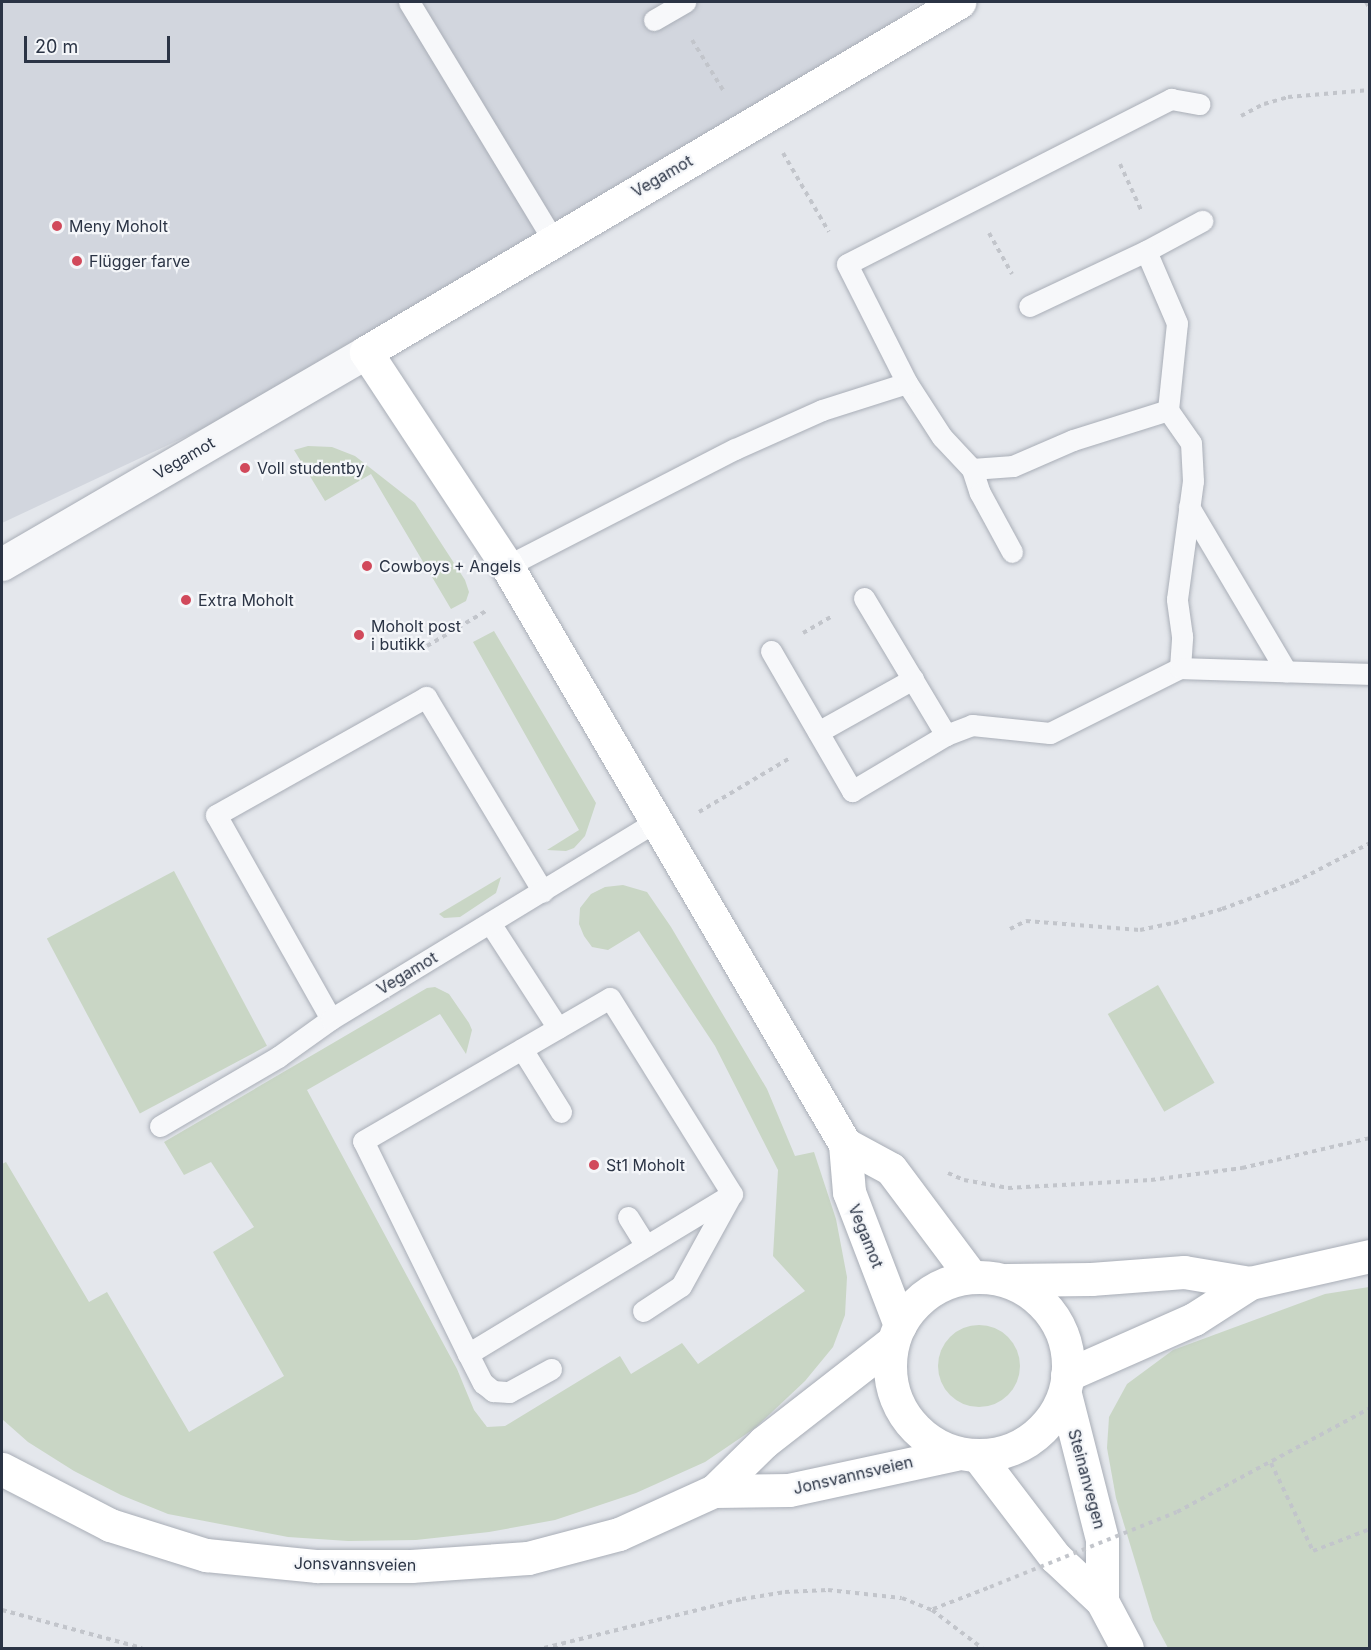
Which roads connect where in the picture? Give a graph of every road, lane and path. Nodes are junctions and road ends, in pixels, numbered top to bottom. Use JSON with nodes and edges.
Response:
{"nodes":[{"id":1,"x":409,"y":2,"type":"edge"},
{"id":2,"x":685,"y":2,"type":"edge"},
{"id":3,"x":959,"y":2,"type":"edge"},
{"id":4,"x":1366,"y":2,"type":"edge"},
{"id":5,"x":1370,"y":9,"type":"edge"},
{"id":6,"x":654,"y":20,"type":"dead end"},
{"id":7,"x":708,"y":67,"type":"dead end"},
{"id":8,"x":723,"y":90,"type":"dead end"},
{"id":9,"x":1370,"y":90,"type":"edge"},
{"id":10,"x":1200,"y":104,"type":"dead end"},
{"id":11,"x":1240,"y":116,"type":"dead end"},
{"id":12,"x":762,"y":118,"type":"junction"},
{"id":13,"x":1123,"y":171,"type":"dead end"},
{"id":14,"x":1144,"y":215,"type":"dead end"},
{"id":15,"x":1202,"y":221,"type":"dead end"},
{"id":16,"x":987,"y":230,"type":"dead end"},
{"id":17,"x":553,"y":240,"type":"junction"},
{"id":18,"x":1146,"y":251,"type":"junction"},
{"id":19,"x":847,"y":264,"type":"junction"},
{"id":20,"x":1015,"y":278,"type":"dead end"},
{"id":21,"x":1029,"y":306,"type":"dead end"},
{"id":22,"x":366,"y":352,"type":"junction"},
{"id":23,"x":907,"y":383,"type":"junction"},
{"id":24,"x":1168,"y":410,"type":"junction"},
{"id":25,"x":972,"y":469,"type":"junction"},
{"id":26,"x":1189,"y":507,"type":"junction"},
{"id":27,"x":1012,"y":552,"type":"dead end"},
{"id":28,"x":2,"y":564,"type":"edge"},
{"id":29,"x":507,"y":566,"type":"junction"},
{"id":30,"x":864,"y":598,"type":"joint"},
{"id":31,"x":492,"y":608,"type":"dead end"},
{"id":32,"x":427,"y":646,"type":"dead end"},
{"id":33,"x":771,"y":651,"type":"joint"},
{"id":34,"x":1180,"y":668,"type":"junction"},
{"id":35,"x":1286,"y":671,"type":"junction"},
{"id":36,"x":1370,"y":674,"type":"edge"},
{"id":37,"x":913,"y":679,"type":"junction"},
{"id":38,"x":946,"y":735,"type":"junction"},
{"id":39,"x":823,"y":740,"type":"junction"},
{"id":40,"x":694,"y":815,"type":"dead end"},
{"id":41,"x":655,"y":822,"type":"junction"},
{"id":42,"x":1370,"y":843,"type":"edge"},
{"id":43,"x":543,"y":892,"type":"junction"},
{"id":44,"x":490,"y":923,"type":"junction"},
{"id":45,"x":1010,"y":929,"type":"dead end"},
{"id":46,"x":331,"y":1019,"type":"junction"},
{"id":47,"x":558,"y":1028,"type":"junction"},
{"id":48,"x":522,"y":1048,"type":"junction"},
{"id":49,"x":561,"y":1112,"type":"dead end"},
{"id":50,"x":160,"y":1126,"type":"dead end"},
{"id":51,"x":1370,"y":1138,"type":"edge"},
{"id":52,"x":845,"y":1144,"type":"junction"},
{"id":53,"x":939,"y":1168,"type":"dead end"},
{"id":54,"x":732,"y":1194,"type":"junction"},
{"id":55,"x":628,"y":1217,"type":"dead end"},
{"id":56,"x":646,"y":1246,"type":"junction"},
{"id":57,"x":1370,"y":1256,"type":"edge"},
{"id":58,"x":971,"y":1276,"type":"junction"},
{"id":59,"x":1006,"y":1280,"type":"junction"},
{"id":60,"x":1250,"y":1283,"type":"junction"},
{"id":61,"x":643,"y":1311,"type":"dead end"},
{"id":62,"x":896,"y":1334,"type":"junction"},
{"id":63,"x":468,"y":1354,"type":"junction"},
{"id":64,"x":551,"y":1369,"type":"dead end"},
{"id":65,"x":1066,"y":1385,"type":"junction"},
{"id":66,"x":1370,"y":1408,"type":"edge"},
{"id":67,"x":967,"y":1455,"type":"junction"},
{"id":68,"x":1271,"y":1463,"type":"junction"},
{"id":69,"x":2,"y":1470,"type":"edge"},
{"id":70,"x":714,"y":1491,"type":"junction"},
{"id":71,"x":1370,"y":1528,"type":"edge"},
{"id":72,"x":1102,"y":1601,"type":"junction"},
{"id":73,"x":2,"y":1610,"type":"edge"},
{"id":74,"x":932,"y":1610,"type":"junction"},
{"id":75,"x":142,"y":1648,"type":"edge"},
{"id":76,"x":544,"y":1648,"type":"edge"},
{"id":77,"x":981,"y":1648,"type":"edge"},
{"id":78,"x":1127,"y":1648,"type":"edge"}],
"edges":[{"from":1,"to":17,"type":"lane"},
{"from":2,"to":6,"type":"lane"},
{"from":3,"to":12,"type":"main road","name":"Vegamot"},
{"from":4,"to":5,"type":"path"},
{"from":7,"to":8,"type":"path"},
{"from":9,"to":11,"type":"path"},
{"from":10,"to":19,"type":"lane"},
{"from":12,"to":17,"type":"main road","name":"Vegamot"},
{"from":12,"to":19,"type":"path"},
{"from":13,"to":14,"type":"path"},
{"from":15,"to":18,"type":"lane"},
{"from":16,"to":20,"type":"path"},
{"from":17,"to":22,"type":"main road","name":"Vegamot"},
{"from":18,"to":21,"type":"lane"},
{"from":18,"to":24,"type":"lane"},
{"from":19,"to":23,"type":"lane"},
{"from":22,"to":28,"type":"street","name":"Vegamot"},
{"from":22,"to":29,"type":"main road","name":"Vegamot"},
{"from":23,"to":25,"type":"lane"},
{"from":23,"to":29,"type":"lane"},
{"from":24,"to":25,"type":"lane"},
{"from":24,"to":26,"type":"lane"},
{"from":25,"to":27,"type":"lane"},
{"from":26,"to":34,"type":"lane"},
{"from":26,"to":35,"type":"lane"},
{"from":29,"to":41,"type":"main road","name":"Vegamot"},
{"from":30,"to":33,"type":"path"},
{"from":30,"to":37,"type":"lane"},
{"from":31,"to":32,"type":"path"},
{"from":33,"to":39,"type":"lane"},
{"from":34,"to":35,"type":"lane"},
{"from":34,"to":38,"type":"lane"},
{"from":35,"to":36,"type":"lane"},
{"from":37,"to":38,"type":"lane"},
{"from":37,"to":39,"type":"lane"},
{"from":38,"to":39,"type":"lane"},
{"from":39,"to":40,"type":"path"},
{"from":41,"to":43,"type":"lane","name":"Vegamot"},
{"from":41,"to":52,"type":"main road","name":"Vegamot"},
{"from":42,"to":45,"type":"path"},
{"from":43,"to":44,"type":"lane","name":"Vegamot"},
{"from":43,"to":46,"type":"lane"},
{"from":44,"to":46,"type":"lane","name":"Vegamot"},
{"from":44,"to":47,"type":"lane"},
{"from":46,"to":50,"type":"lane","name":"Vegamot"},
{"from":47,"to":48,"type":"lane"},
{"from":47,"to":54,"type":"lane"},
{"from":48,"to":49,"type":"lane"},
{"from":48,"to":63,"type":"lane"},
{"from":51,"to":53,"type":"path"},
{"from":52,"to":58,"type":"main road"},
{"from":52,"to":62,"type":"main road","name":"Vegamot"},
{"from":54,"to":56,"type":"lane"},
{"from":54,"to":61,"type":"lane"},
{"from":55,"to":56,"type":"lane"},
{"from":56,"to":63,"type":"lane"},
{"from":57,"to":60,"type":"main road"},
{"from":58,"to":59,"type":"main road"},
{"from":58,"to":62,"type":"main road"},
{"from":59,"to":60,"type":"main road"},
{"from":59,"to":65,"type":"main road"},
{"from":60,"to":65,"type":"main road"},
{"from":62,"to":67,"type":"main road"},
{"from":62,"to":70,"type":"main road","name":"Jonsvannsveien"},
{"from":63,"to":64,"type":"lane"},
{"from":65,"to":67,"type":"main road"},
{"from":65,"to":72,"type":"main road","name":"Steinanvegen"},
{"from":66,"to":68,"type":"path"},
{"from":67,"to":70,"type":"main road","name":"Jonsvannsveien"},
{"from":67,"to":72,"type":"main road","name":"Steinanvegen"},
{"from":68,"to":71,"type":"path"},
{"from":68,"to":74,"type":"path","bridge":true},
{"from":69,"to":70,"type":"main road","name":"Jonsvannsveien"},
{"from":72,"to":78,"type":"main road","name":"Steinanvegen"},
{"from":73,"to":75,"type":"path"},
{"from":74,"to":76,"type":"path"},
{"from":74,"to":77,"type":"path"}]}
